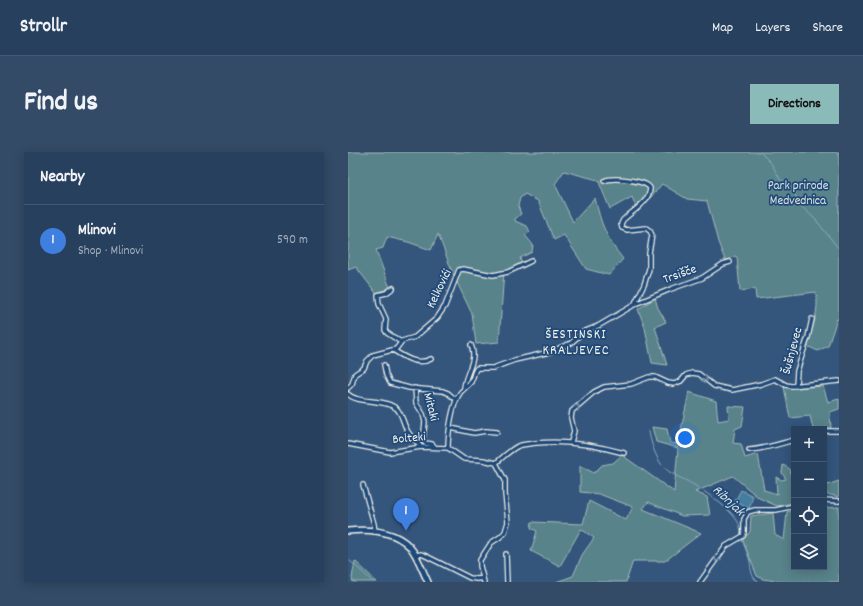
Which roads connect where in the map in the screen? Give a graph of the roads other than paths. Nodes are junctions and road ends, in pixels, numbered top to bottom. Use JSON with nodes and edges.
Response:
{"nodes":[{"id":1,"x":604,"y":181,"type":"dead end"},
{"id":2,"x":531,"y":261,"type":"dead end"},
{"id":3,"x":730,"y":262,"type":"dead end"},
{"id":4,"x":393,"y":288,"type":"dead end"},
{"id":5,"x":635,"y":304,"type":"junction"},
{"id":6,"x":812,"y":320,"type":"dead end"},
{"id":7,"x":401,"y":342,"type":"junction"},
{"id":8,"x":471,"y":345,"type":"dead end"},
{"id":9,"x":393,"y":350,"type":"junction"},
{"id":10,"x":432,"y":359,"type":"dead end"},
{"id":11,"x":384,"y":364,"type":"dead end"},
{"id":12,"x":839,"y":381,"type":"edge"},
{"id":13,"x":796,"y":386,"type":"junction"},
{"id":14,"x":348,"y":388,"type":"edge"},
{"id":15,"x":415,"y":388,"type":"junction"},
{"id":16,"x":464,"y":388,"type":"junction"},
{"id":17,"x":348,"y":394,"type":"edge"},
{"id":18,"x":456,"y":400,"type":"junction"},
{"id":19,"x":450,"y":428,"type":"junction"},
{"id":20,"x":827,"y":430,"type":"edge"},
{"id":21,"x":839,"y":431,"type":"edge"},
{"id":22,"x":497,"y":432,"type":"dead end"},
{"id":23,"x":791,"y":441,"type":"edge"},
{"id":24,"x":571,"y":442,"type":"junction"},
{"id":25,"x":348,"y":444,"type":"edge"},
{"id":26,"x":421,"y":447,"type":"junction"},
{"id":27,"x":435,"y":447,"type":"junction"},
{"id":28,"x":448,"y":448,"type":"junction"},
{"id":29,"x":749,"y":450,"type":"dead end"},
{"id":30,"x":624,"y":453,"type":"dead end"},
{"id":31,"x":496,"y":463,"type":"junction"},
{"id":32,"x":363,"y":485,"type":"dead end"},
{"id":33,"x":827,"y":500,"type":"edge"},
{"id":34,"x":839,"y":501,"type":"edge"},
{"id":35,"x":791,"y":507,"type":"edge"},
{"id":36,"x":348,"y":531,"type":"edge"},
{"id":37,"x":375,"y":532,"type":"junction"},
{"id":38,"x":506,"y":554,"type":"dead end"},
{"id":39,"x":416,"y":555,"type":"junction"},
{"id":40,"x":484,"y":580,"type":"edge"},
{"id":41,"x":428,"y":582,"type":"edge"},
{"id":42,"x":508,"y":582,"type":"edge"},
{"id":43,"x":700,"y":582,"type":"edge"}],
"edges":[{"from":1,"to":5,"type":"street"},
{"from":2,"to":7,"type":"street","name":"Kelkovići"},
{"from":3,"to":5,"type":"street","name":"Trsišče"},
{"from":4,"to":7,"type":"street"},
{"from":5,"to":16,"type":"street"},
{"from":6,"to":13,"type":"street","name":"Šušnjevec"},
{"from":7,"to":9,"type":"street","name":"Kelkovići"},
{"from":8,"to":16,"type":"street"},
{"from":9,"to":10,"type":"street"},
{"from":9,"to":14,"type":"street"},
{"from":11,"to":15,"type":"street"},
{"from":12,"to":13,"type":"street"},
{"from":24,"to":13,"type":"street","name":"Šušnjevec","one_way":true},
{"from":15,"to":18,"type":"street"},
{"from":15,"to":27,"type":"street","name":"Mitaki"},
{"from":16,"to":18,"type":"street"},
{"from":17,"to":26,"type":"street"},
{"from":18,"to":19,"type":"street"},
{"from":19,"to":22,"type":"street"},
{"from":19,"to":28,"type":"street"},
{"from":20,"to":21,"type":"street"},
{"from":23,"to":29,"type":"street"},
{"from":24,"to":30,"type":"street"},
{"from":24,"to":31,"type":"street"},
{"from":25,"to":26,"type":"street","name":"Bolteki"},
{"from":26,"to":27,"type":"street","name":"Bolteki"},
{"from":27,"to":28,"type":"street","name":"Bolteki"},
{"from":28,"to":31,"type":"street"},
{"from":31,"to":40,"type":"street"},
{"from":32,"to":37,"type":"street"},
{"from":33,"to":34,"type":"street"},
{"from":35,"to":43,"type":"street","one_way":true},
{"from":36,"to":37,"type":"main road"},
{"from":37,"to":39,"type":"main road"},
{"from":38,"to":42,"type":"street"},
{"from":39,"to":40,"type":"street"},
{"from":39,"to":41,"type":"main road"}]}
